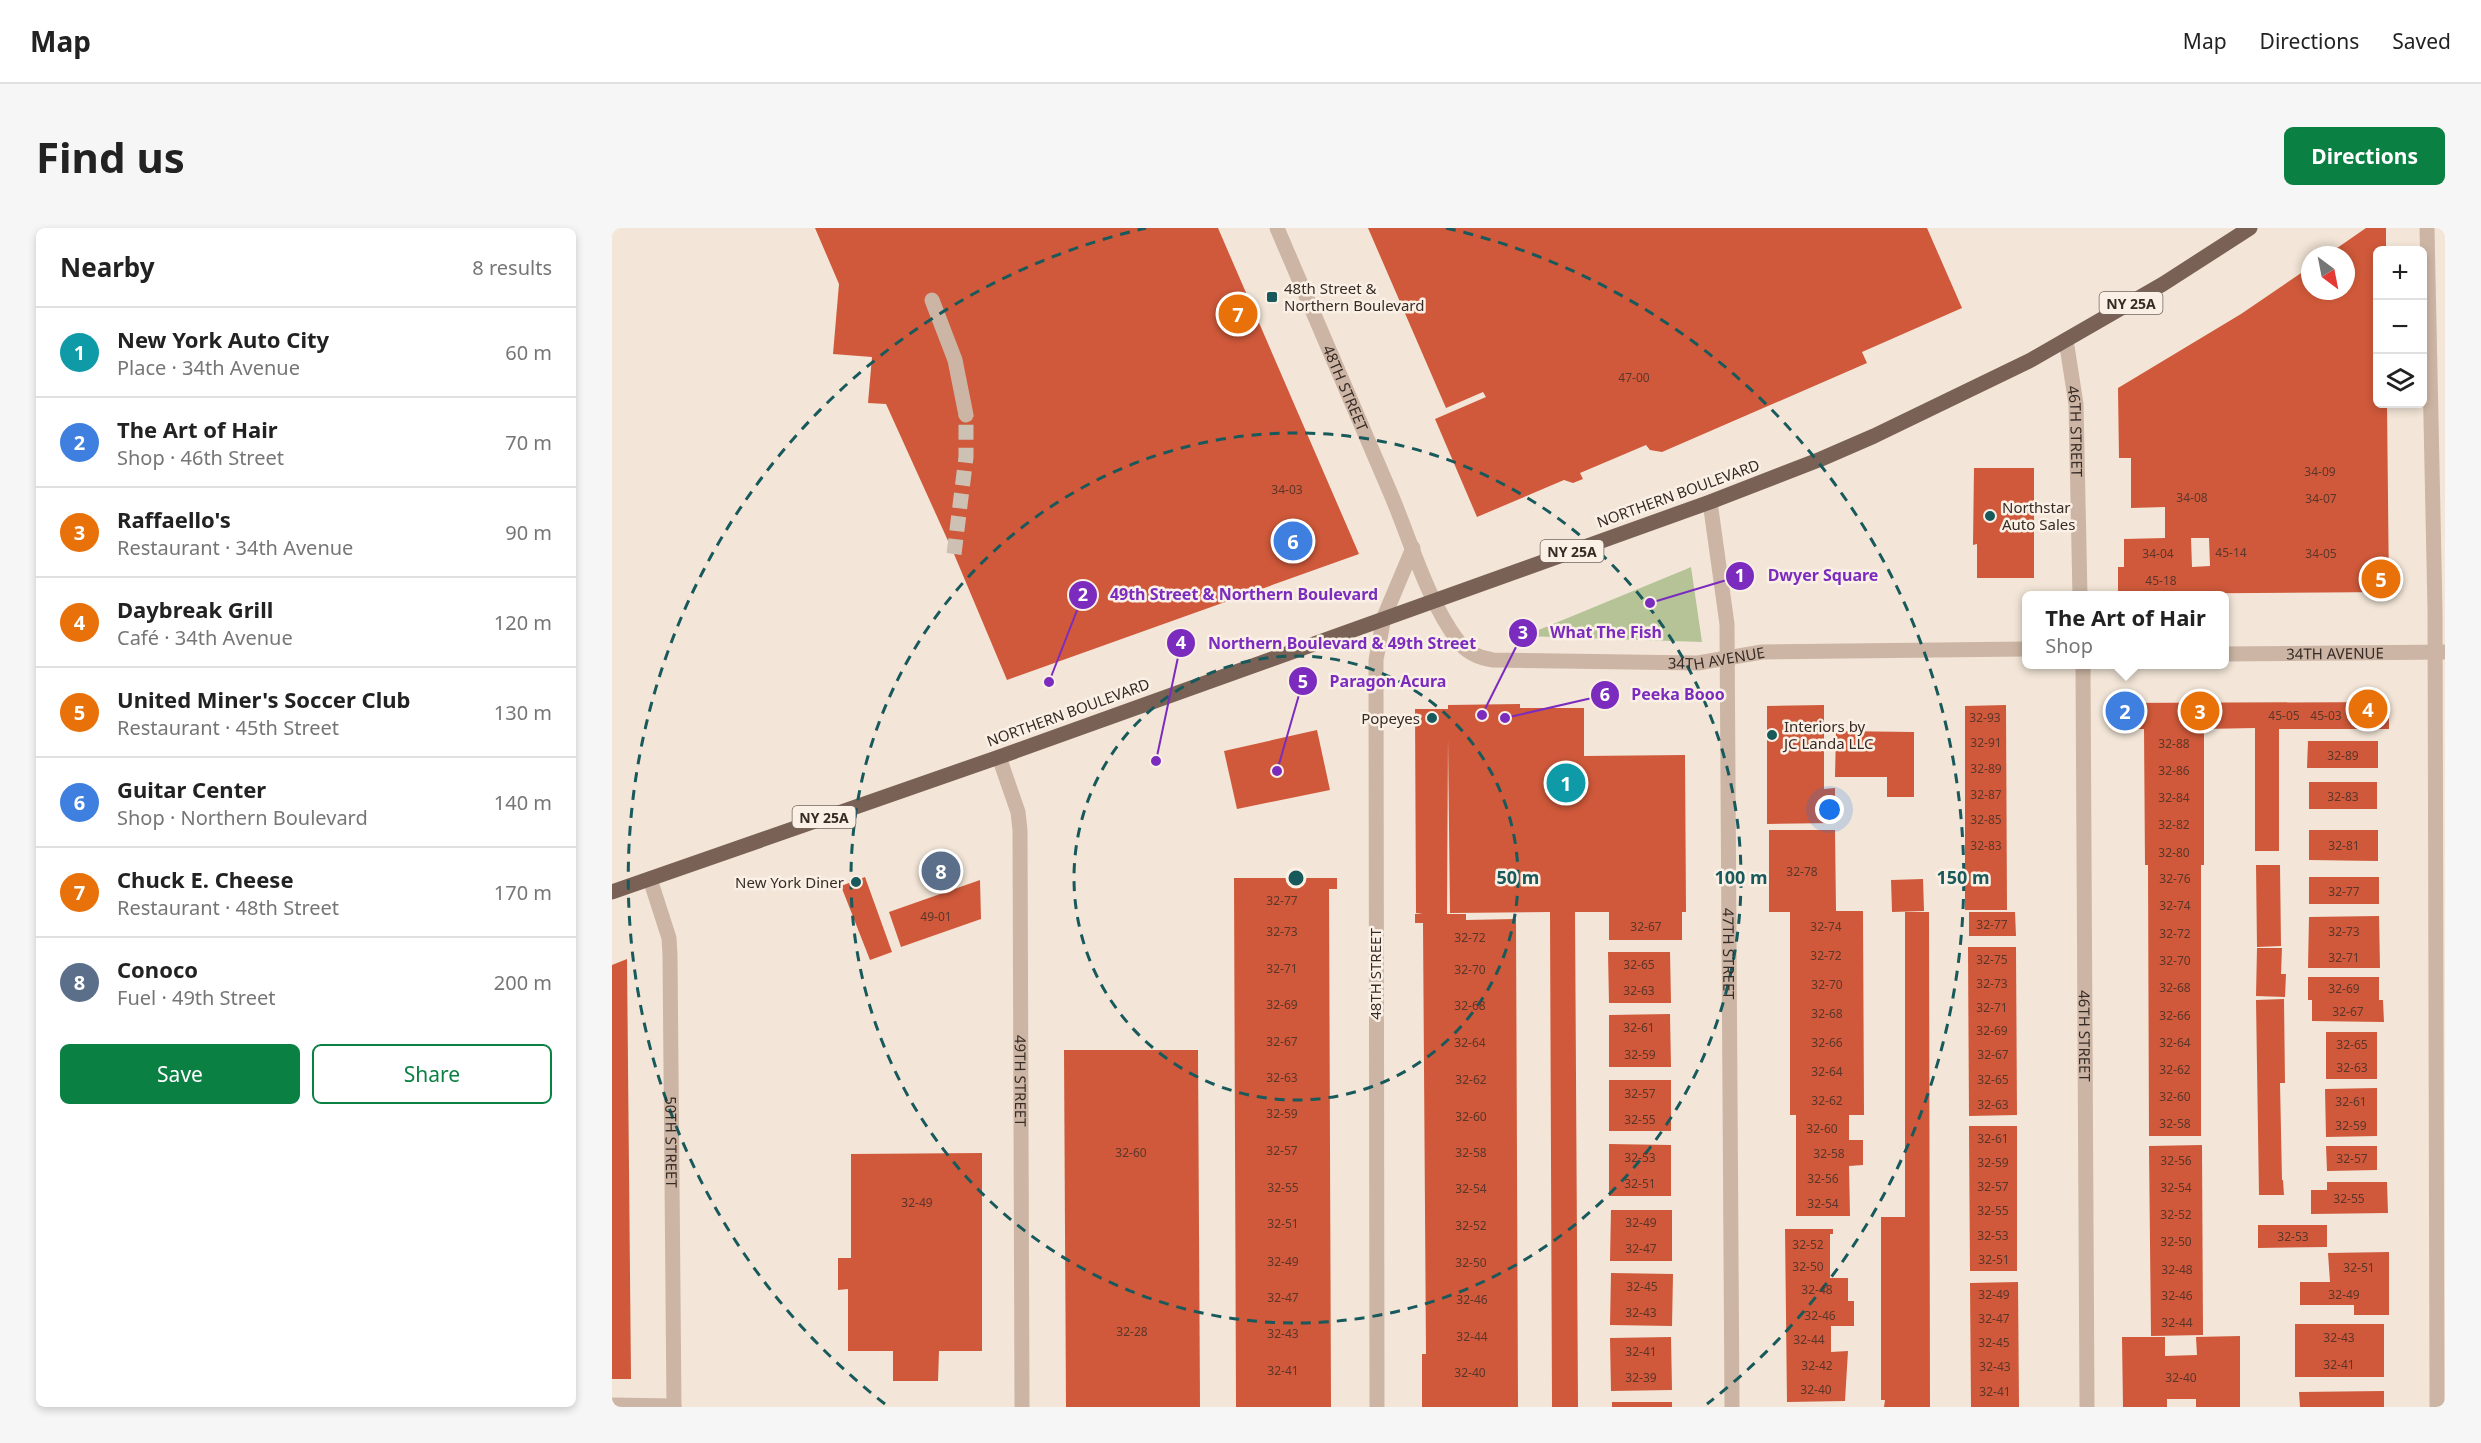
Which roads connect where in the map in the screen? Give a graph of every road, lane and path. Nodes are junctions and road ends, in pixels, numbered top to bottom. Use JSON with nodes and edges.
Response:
{"nodes":[{"id":1,"x":1277,"y":228,"type":"edge"},
{"id":2,"x":2250,"y":228,"type":"edge"},
{"id":3,"x":2427,"y":228,"type":"edge"},
{"id":4,"x":932,"y":300,"type":"dead end"},
{"id":5,"x":2066,"y":340,"type":"junction"},
{"id":6,"x":966,"y":415,"type":"tunnel mouth"},
{"id":7,"x":1710,"y":502,"type":"junction"},
{"id":8,"x":1413,"y":548,"type":"junction"},
{"id":9,"x":2080,"y":591,"type":"edge"},
{"id":10,"x":1434,"y":600,"type":"junction"},
{"id":11,"x":1384,"y":617,"type":"junction"},
{"id":12,"x":2022,"y":649,"type":"edge"},
{"id":13,"x":2440,"y":652,"type":"edge"},
{"id":14,"x":2229,"y":654,"type":"edge"},
{"id":15,"x":1727,"y":658,"type":"junction"},
{"id":16,"x":2083,"y":669,"type":"edge"},
{"id":17,"x":999,"y":756,"type":"junction"},
{"id":18,"x":650,"y":879,"type":"junction"},
{"id":19,"x":612,"y":892,"type":"edge"},
{"id":20,"x":612,"y":1405,"type":"edge"},
{"id":21,"x":674,"y":1407,"type":"edge"},
{"id":22,"x":1022,"y":1407,"type":"edge"},
{"id":23,"x":1377,"y":1407,"type":"edge"},
{"id":24,"x":1732,"y":1407,"type":"edge"},
{"id":25,"x":2087,"y":1407,"type":"edge"},
{"id":26,"x":2436,"y":1407,"type":"edge"}],
"edges":[{"from":1,"to":8,"type":"street","name":"48TH STREET"},
{"from":2,"to":5,"type":"main road","name":"NORTHERN BOULEVARD","number":"NY 25A"},
{"from":3,"to":13,"type":"street"},
{"from":4,"to":6,"type":"street"},
{"from":5,"to":7,"type":"main road","name":"NORTHERN BOULEVARD","number":"NY 25A"},
{"from":5,"to":9,"type":"street","name":"46TH STREET"},
{"from":7,"to":10,"type":"main road","name":"NORTHERN BOULEVARD","number":"NY 25A"},
{"from":7,"to":15,"type":"street","name":"47TH STREET"},
{"from":8,"to":10,"type":"street","name":"48TH STREET"},
{"from":8,"to":11,"type":"street","name":"48TH STREET"},
{"from":10,"to":11,"type":"main road","name":"NORTHERN BOULEVARD","number":"NY 25A"},
{"from":10,"to":15,"type":"street","name":"34TH AVENUE"},
{"from":11,"to":17,"type":"main road","name":"NORTHERN BOULEVARD","number":"NY 25A"},
{"from":11,"to":23,"type":"street","name":"48TH STREET"},
{"from":12,"to":15,"type":"street","name":"34TH AVENUE"},
{"from":13,"to":14,"type":"street","name":"34TH AVENUE"},
{"from":13,"to":26,"type":"street"},
{"from":15,"to":24,"type":"street","name":"47TH STREET"},
{"from":16,"to":25,"type":"street","name":"46TH STREET"},
{"from":17,"to":18,"type":"main road","name":"NORTHERN BOULEVARD","number":"NY 25A"},
{"from":17,"to":22,"type":"street","name":"49TH STREET"},
{"from":18,"to":19,"type":"main road","name":"NORTHERN BOULEVARD","number":"NY 25A"},
{"from":18,"to":21,"type":"street","name":"50TH STREET"},
{"from":20,"to":21,"type":"street"}]}
